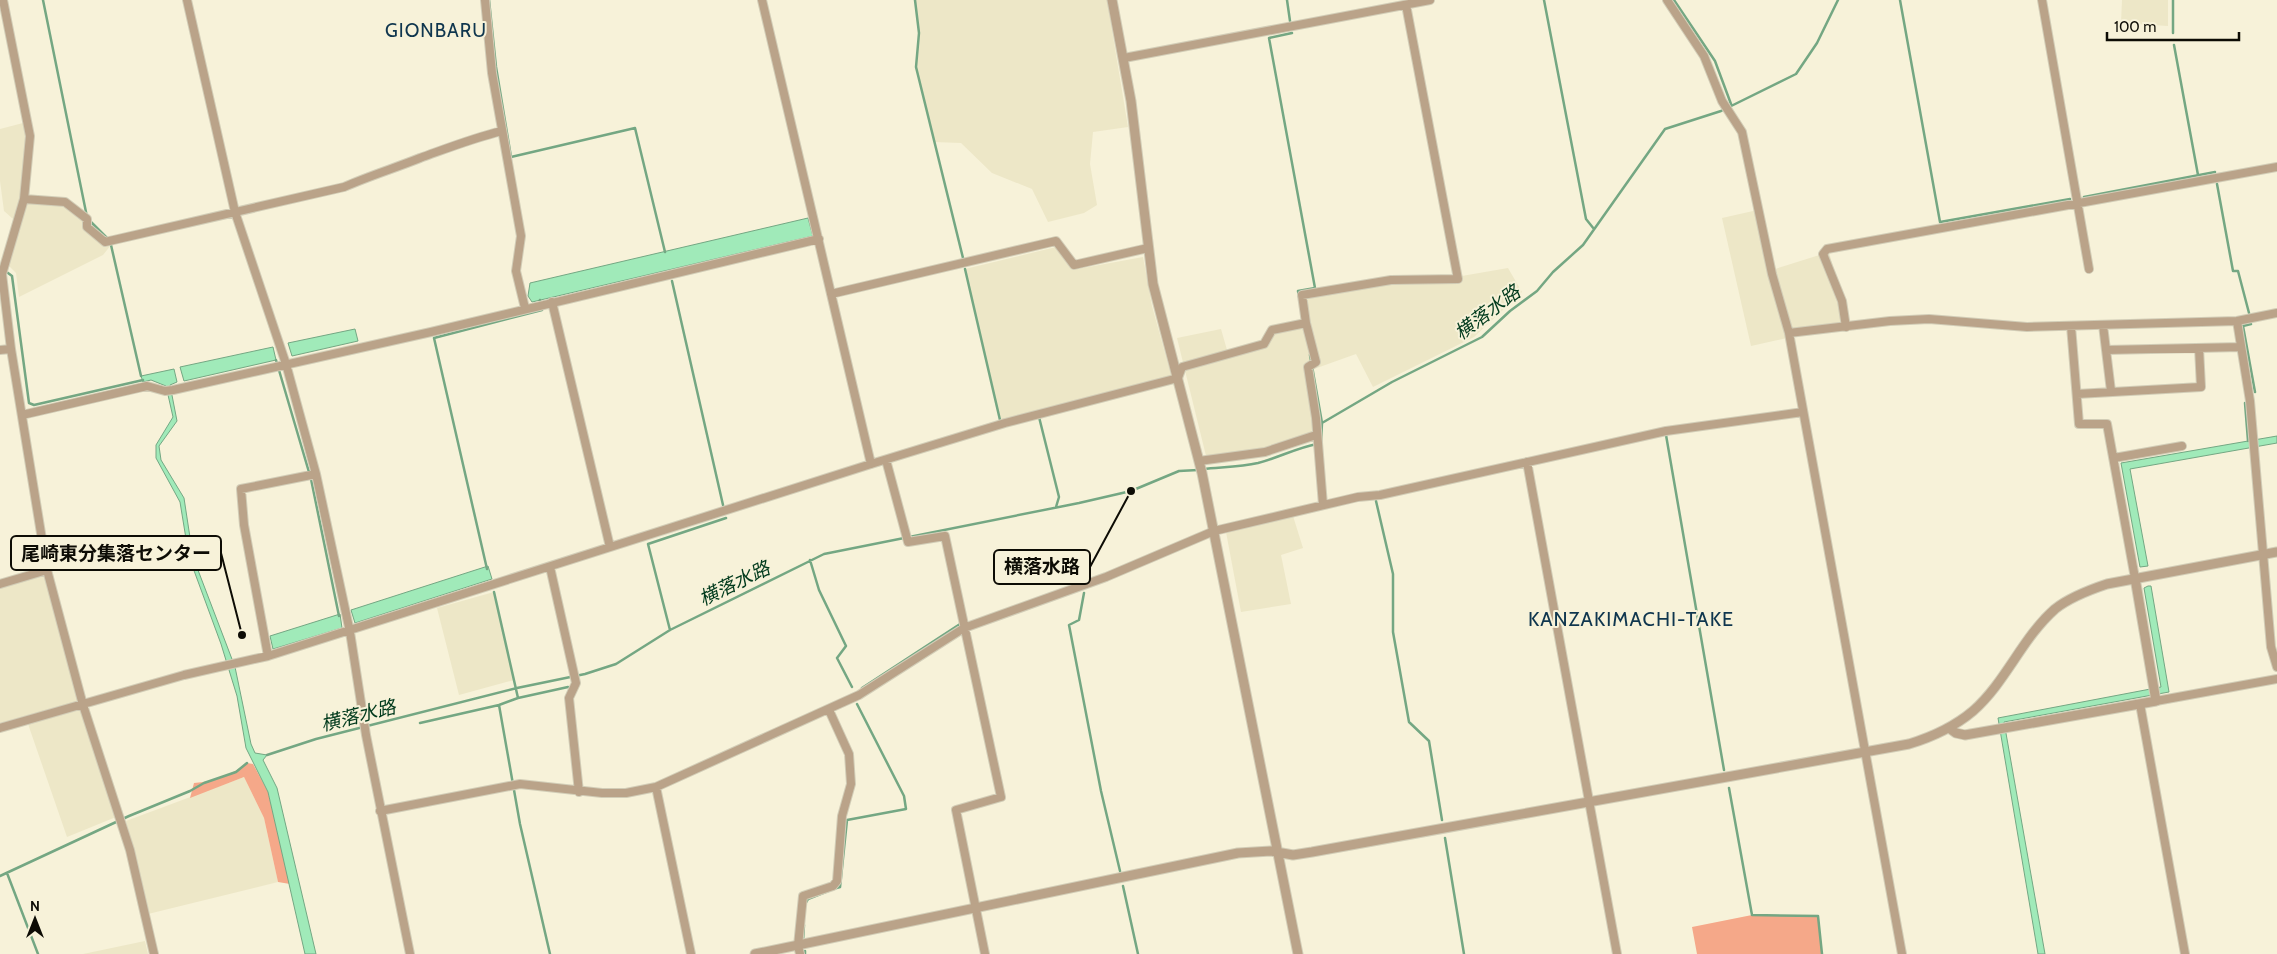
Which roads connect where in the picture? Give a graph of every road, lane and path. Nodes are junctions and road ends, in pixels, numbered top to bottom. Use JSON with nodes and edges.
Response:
{"nodes":[{"id":1,"x":3,"y":0,"type":"edge"},
{"id":2,"x":187,"y":0,"type":"edge"},
{"id":3,"x":485,"y":0,"type":"edge"},
{"id":4,"x":762,"y":0,"type":"edge"},
{"id":5,"x":1112,"y":0,"type":"edge"},
{"id":6,"x":1430,"y":0,"type":"edge"},
{"id":7,"x":1667,"y":0,"type":"edge"},
{"id":8,"x":2042,"y":0,"type":"edge"},
{"id":9,"x":1406,"y":5,"type":"junction"},
{"id":10,"x":1124,"y":58,"type":"junction"},
{"id":11,"x":502,"y":131,"type":"junction"},
{"id":12,"x":2277,"y":168,"type":"edge"},
{"id":13,"x":24,"y":199,"type":"junction"},
{"id":14,"x":2078,"y":204,"type":"junction"},
{"id":15,"x":235,"y":212,"type":"junction"},
{"id":16,"x":818,"y":239,"type":"junction"},
{"id":17,"x":1148,"y":248,"type":"junction"},
{"id":18,"x":2088,"y":268,"type":"dead end"},
{"id":19,"x":1,"y":274,"type":"edge"},
{"id":20,"x":831,"y":294,"type":"junction"},
{"id":21,"x":548,"y":303,"type":"junction"},
{"id":22,"x":526,"y":308,"type":"junction"},
{"id":23,"x":2277,"y":313,"type":"edge"},
{"id":24,"x":2238,"y":321,"type":"junction"},
{"id":25,"x":1306,"y":323,"type":"junction"},
{"id":26,"x":2103,"y":325,"type":"junction"},
{"id":27,"x":2071,"y":326,"type":"junction"},
{"id":28,"x":1846,"y":327,"type":"junction"},
{"id":29,"x":1789,"y":333,"type":"junction"},
{"id":30,"x":2241,"y":347,"type":"junction"},
{"id":31,"x":2198,"y":348,"type":"junction"},
{"id":32,"x":11,"y":349,"type":"junction"},
{"id":33,"x":0,"y":350,"type":"edge"},
{"id":34,"x":2106,"y":350,"type":"junction"},
{"id":35,"x":286,"y":364,"type":"junction"},
{"id":36,"x":1178,"y":378,"type":"junction"},
{"id":37,"x":2111,"y":391,"type":"junction"},
{"id":38,"x":2077,"y":394,"type":"junction"},
{"id":39,"x":1803,"y":412,"type":"junction"},
{"id":40,"x":22,"y":415,"type":"junction"},
{"id":41,"x":1317,"y":442,"type":"junction"},
{"id":42,"x":2182,"y":446,"type":"dead end"},
{"id":43,"x":2114,"y":458,"type":"junction"},
{"id":44,"x":886,"y":460,"type":"junction"},
{"id":45,"x":1527,"y":462,"type":"junction"},
{"id":46,"x":872,"y":464,"type":"junction"},
{"id":47,"x":1200,"y":467,"type":"junction"},
{"id":48,"x":316,"y":474,"type":"junction"},
{"id":49,"x":1323,"y":505,"type":"junction"},
{"id":50,"x":1214,"y":531,"type":"junction"},
{"id":51,"x":610,"y":548,"type":"junction"},
{"id":52,"x":2277,"y":552,"type":"edge"},
{"id":53,"x":2262,"y":555,"type":"junction"},
{"id":54,"x":550,"y":567,"type":"junction"},
{"id":55,"x":47,"y":570,"type":"junction"},
{"id":56,"x":2135,"y":578,"type":"junction"},
{"id":57,"x":0,"y":584,"type":"edge"},
{"id":58,"x":964,"y":628,"type":"junction"},
{"id":59,"x":350,"y":632,"type":"junction"},
{"id":60,"x":268,"y":656,"type":"junction"},
{"id":61,"x":2277,"y":667,"type":"edge"},
{"id":62,"x":2277,"y":679,"type":"edge"},
{"id":63,"x":2156,"y":701,"type":"junction"},
{"id":64,"x":2140,"y":704,"type":"junction"},
{"id":65,"x":83,"y":705,"type":"junction"},
{"id":66,"x":829,"y":710,"type":"junction"},
{"id":67,"x":0,"y":728,"type":"edge"},
{"id":68,"x":1949,"y":728,"type":"junction"},
{"id":69,"x":1865,"y":753,"type":"junction"},
{"id":70,"x":656,"y":788,"type":"junction"},
{"id":71,"x":579,"y":792,"type":"junction"},
{"id":72,"x":1588,"y":801,"type":"junction"},
{"id":73,"x":380,"y":811,"type":"junction"},
{"id":74,"x":1278,"y":853,"type":"junction"},
{"id":75,"x":976,"y":908,"type":"junction"},
{"id":76,"x":799,"y":950,"type":"edge"},
{"id":77,"x":154,"y":954,"type":"edge"},
{"id":78,"x":410,"y":954,"type":"edge"},
{"id":79,"x":691,"y":954,"type":"edge"},
{"id":80,"x":755,"y":954,"type":"edge"},
{"id":81,"x":985,"y":954,"type":"edge"},
{"id":82,"x":1298,"y":954,"type":"edge"},
{"id":83,"x":1617,"y":954,"type":"edge"},
{"id":84,"x":1902,"y":954,"type":"edge"},
{"id":85,"x":2185,"y":954,"type":"edge"}],
"edges":[{"from":1,"to":13,"type":"street"},
{"from":2,"to":15,"type":"street"},
{"from":3,"to":11,"type":"street"},
{"from":4,"to":16,"type":"street"},
{"from":5,"to":10,"type":"street"},
{"from":6,"to":9,"type":"street"},
{"from":7,"to":29,"type":"street"},
{"from":8,"to":14,"type":"street"},
{"from":9,"to":10,"type":"street"},
{"from":9,"to":25,"type":"street"},
{"from":10,"to":17,"type":"street"},
{"from":11,"to":15,"type":"street"},
{"from":11,"to":22,"type":"street"},
{"from":12,"to":14,"type":"street"},
{"from":13,"to":15,"type":"street"},
{"from":13,"to":19,"type":"street"},
{"from":14,"to":18,"type":"street"},
{"from":14,"to":28,"type":"street"},
{"from":15,"to":35,"type":"street"},
{"from":16,"to":20,"type":"street"},
{"from":16,"to":21,"type":"street"},
{"from":17,"to":20,"type":"street"},
{"from":17,"to":36,"type":"street"},
{"from":19,"to":32,"type":"street"},
{"from":20,"to":46,"type":"street"},
{"from":21,"to":22,"type":"street"},
{"from":21,"to":51,"type":"street"},
{"from":22,"to":35,"type":"street"},
{"from":23,"to":24,"type":"street"},
{"from":24,"to":26,"type":"street"},
{"from":24,"to":30,"type":"street"},
{"from":25,"to":36,"type":"street"},
{"from":25,"to":41,"type":"street"},
{"from":26,"to":27,"type":"street"},
{"from":26,"to":34,"type":"street"},
{"from":27,"to":28,"type":"street"},
{"from":27,"to":38,"type":"street"},
{"from":28,"to":29,"type":"street"},
{"from":29,"to":39,"type":"street"},
{"from":30,"to":31,"type":"street"},
{"from":30,"to":53,"type":"street"},
{"from":31,"to":34,"type":"street"},
{"from":31,"to":37,"type":"street"},
{"from":32,"to":33,"type":"street"},
{"from":32,"to":40,"type":"street"},
{"from":34,"to":37,"type":"street"},
{"from":35,"to":40,"type":"street"},
{"from":35,"to":48,"type":"street"},
{"from":36,"to":44,"type":"street"},
{"from":36,"to":47,"type":"street"},
{"from":37,"to":38,"type":"street"},
{"from":38,"to":43,"type":"street"},
{"from":39,"to":45,"type":"street"},
{"from":39,"to":69,"type":"street"},
{"from":40,"to":55,"type":"street"},
{"from":41,"to":47,"type":"street"},
{"from":41,"to":49,"type":"street"},
{"from":42,"to":43,"type":"street"},
{"from":43,"to":56,"type":"street"},
{"from":44,"to":46,"type":"street"},
{"from":44,"to":58,"type":"street"},
{"from":45,"to":49,"type":"street"},
{"from":45,"to":72,"type":"street"},
{"from":46,"to":51,"type":"street"},
{"from":47,"to":50,"type":"street"},
{"from":48,"to":59,"type":"street"},
{"from":48,"to":60,"type":"street"},
{"from":49,"to":50,"type":"street"},
{"from":50,"to":58,"type":"street"},
{"from":50,"to":74,"type":"street"},
{"from":51,"to":54,"type":"street"},
{"from":52,"to":53,"type":"street"},
{"from":53,"to":56,"type":"street"},
{"from":53,"to":61,"type":"street"},
{"from":54,"to":59,"type":"street"},
{"from":54,"to":71,"type":"street"},
{"from":55,"to":57,"type":"street"},
{"from":55,"to":65,"type":"street"},
{"from":56,"to":63,"type":"street"},
{"from":56,"to":68,"type":"street"},
{"from":58,"to":66,"type":"street"},
{"from":58,"to":75,"type":"street"},
{"from":59,"to":60,"type":"street"},
{"from":59,"to":73,"type":"street"},
{"from":60,"to":65,"type":"street"},
{"from":62,"to":63,"type":"street"},
{"from":63,"to":64,"type":"street"},
{"from":64,"to":68,"type":"street"},
{"from":64,"to":85,"type":"street"},
{"from":65,"to":67,"type":"street"},
{"from":65,"to":77,"type":"street"},
{"from":66,"to":70,"type":"street"},
{"from":66,"to":76,"type":"street"},
{"from":68,"to":69,"type":"street"},
{"from":69,"to":72,"type":"street"},
{"from":69,"to":84,"type":"street"},
{"from":70,"to":71,"type":"street"},
{"from":70,"to":79,"type":"street"},
{"from":71,"to":73,"type":"street"},
{"from":72,"to":74,"type":"street"},
{"from":72,"to":83,"type":"street"},
{"from":73,"to":78,"type":"street"},
{"from":74,"to":75,"type":"street"},
{"from":74,"to":82,"type":"street"},
{"from":75,"to":76,"type":"street"},
{"from":75,"to":81,"type":"street"},
{"from":76,"to":80,"type":"street"}]}
